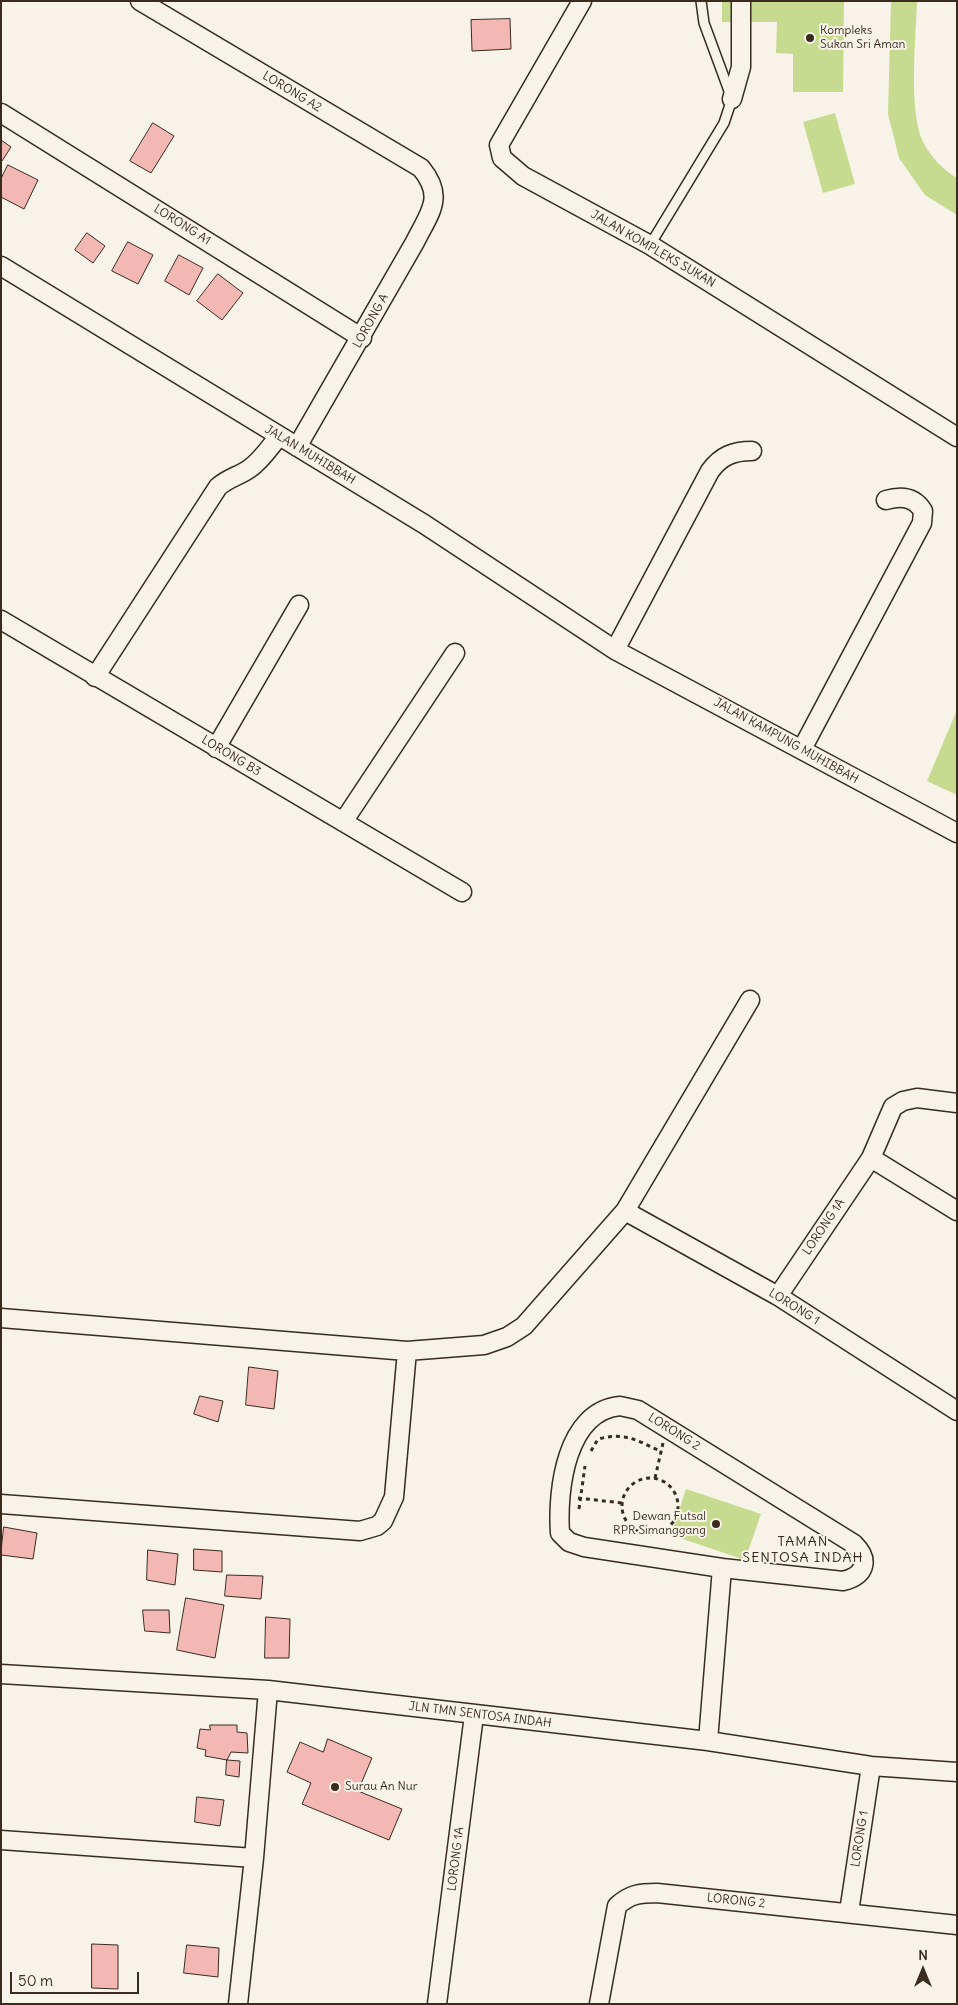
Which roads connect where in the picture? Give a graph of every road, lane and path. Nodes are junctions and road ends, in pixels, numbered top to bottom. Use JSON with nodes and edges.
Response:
{"nodes":[{"id":1,"x":140,"y":1,"type":"edge"},
{"id":2,"x":582,"y":1,"type":"edge"},
{"id":3,"x":701,"y":1,"type":"edge"},
{"id":4,"x":741,"y":1,"type":"edge"},
{"id":5,"x":732,"y":99,"type":"junction"},
{"id":6,"x":1,"y":113,"type":"edge"},
{"id":7,"x":435,"y":191,"type":"joint"},
{"id":8,"x":650,"y":245,"type":"junction"},
{"id":9,"x":1,"y":266,"type":"edge"},
{"id":10,"x":362,"y":338,"type":"junction"},
{"id":11,"x":279,"y":436,"type":"junction"},
{"id":12,"x":957,"y":437,"type":"edge"},
{"id":13,"x":297,"y":447,"type":"junction"},
{"id":14,"x":752,"y":451,"type":"dead end"},
{"id":15,"x":886,"y":500,"type":"dead end"},
{"id":16,"x":299,"y":605,"type":"dead end"},
{"id":17,"x":1,"y":620,"type":"edge"},
{"id":18,"x":615,"y":650,"type":"junction"},
{"id":19,"x":455,"y":653,"type":"dead end"},
{"id":20,"x":95,"y":677,"type":"junction"},
{"id":21,"x":216,"y":748,"type":"junction"},
{"id":22,"x":802,"y":749,"type":"junction"},
{"id":23,"x":343,"y":822,"type":"junction"},
{"id":24,"x":957,"y":834,"type":"edge"},
{"id":25,"x":462,"y":892,"type":"dead end"},
{"id":26,"x":750,"y":1000,"type":"dead end"},
{"id":27,"x":957,"y":1103,"type":"edge"},
{"id":28,"x":871,"y":1158,"type":"junction"},
{"id":29,"x":957,"y":1210,"type":"edge"},
{"id":30,"x":625,"y":1211,"type":"junction"},
{"id":31,"x":778,"y":1296,"type":"junction"},
{"id":32,"x":1,"y":1318,"type":"edge"},
{"id":33,"x":407,"y":1351,"type":"junction"},
{"id":34,"x":957,"y":1411,"type":"edge"},
{"id":35,"x":669,"y":1429,"type":"junction"},
{"id":36,"x":660,"y":1451,"type":"junction"},
{"id":37,"x":655,"y":1478,"type":"junction"},
{"id":38,"x":560,"y":1496,"type":"junction"},
{"id":39,"x":580,"y":1498,"type":"junction"},
{"id":40,"x":622,"y":1503,"type":"junction"},
{"id":41,"x":1,"y":1504,"type":"edge"},
{"id":42,"x":578,"y":1513,"type":"dead end"},
{"id":43,"x":644,"y":1534,"type":"junction"},
{"id":44,"x":643,"y":1543,"type":"dead end"},
{"id":45,"x":722,"y":1568,"type":"junction"},
{"id":46,"x":1,"y":1674,"type":"edge"},
{"id":47,"x":268,"y":1690,"type":"junction"},
{"id":48,"x":474,"y":1715,"type":"junction"},
{"id":49,"x":708,"y":1741,"type":"junction"},
{"id":50,"x":871,"y":1766,"type":"junction"},
{"id":51,"x":957,"y":1772,"type":"edge"},
{"id":52,"x":1,"y":1840,"type":"edge"},
{"id":53,"x":254,"y":1858,"type":"junction"},
{"id":54,"x":849,"y":1912,"type":"junction"},
{"id":55,"x":957,"y":1925,"type":"edge"},
{"id":56,"x":238,"y":2004,"type":"edge"},
{"id":57,"x":437,"y":2004,"type":"edge"},
{"id":58,"x":599,"y":2004,"type":"edge"}],
"edges":[{"from":1,"to":7,"type":"street","name":"LORONG A2"},
{"from":2,"to":8,"type":"street","name":"JALAN KOMPLEKS SUKAN"},
{"from":3,"to":5,"type":"lane"},
{"from":4,"to":5,"type":"street"},
{"from":5,"to":8,"type":"lane"},
{"from":6,"to":10,"type":"street","name":"LORONG A1"},
{"from":7,"to":10,"type":"street","name":"LORONG A"},
{"from":8,"to":12,"type":"street","name":"JALAN KOMPLEKS SUKAN"},
{"from":9,"to":11,"type":"street","name":"JALAN MUHIBBAH"},
{"from":10,"to":13,"type":"street","name":"LORONG A"},
{"from":11,"to":13,"type":"street","name":"JALAN MUHIBBAH"},
{"from":11,"to":20,"type":"street"},
{"from":13,"to":18,"type":"street","name":"JALAN MUHIBBAH"},
{"from":14,"to":18,"type":"street"},
{"from":15,"to":22,"type":"street"},
{"from":16,"to":21,"type":"street"},
{"from":17,"to":20,"type":"street","name":"LORONG B3"},
{"from":18,"to":22,"type":"street","name":"JALAN KAMPUNG MUHIBBAH"},
{"from":19,"to":23,"type":"street"},
{"from":20,"to":21,"type":"street","name":"LORONG B3"},
{"from":21,"to":23,"type":"street","name":"LORONG B3"},
{"from":22,"to":24,"type":"street","name":"JALAN KAMPUNG MUHIBBAH"},
{"from":23,"to":25,"type":"street","name":"LORONG B3"},
{"from":26,"to":30,"type":"street"},
{"from":27,"to":28,"type":"street","name":"LORONG 1A"},
{"from":28,"to":29,"type":"street"},
{"from":28,"to":31,"type":"street","name":"LORONG 1A"},
{"from":30,"to":31,"type":"street","name":"LORONG 1"},
{"from":30,"to":33,"type":"street"},
{"from":31,"to":34,"type":"street","name":"LORONG 1"},
{"from":32,"to":33,"type":"street"},
{"from":33,"to":41,"type":"street"},
{"from":35,"to":36,"type":"path"},
{"from":35,"to":38,"type":"street","name":"LORONG 2"},
{"from":35,"to":45,"type":"street","name":"LORONG 2"},
{"from":36,"to":37,"type":"path"},
{"from":36,"to":39,"type":"path"},
{"from":37,"to":40,"type":"path"},
{"from":37,"to":43,"type":"path"},
{"from":38,"to":39,"type":"path"},
{"from":38,"to":45,"type":"street","name":"LORONG 2"},
{"from":39,"to":40,"type":"path"},
{"from":39,"to":42,"type":"path"},
{"from":40,"to":43,"type":"path"},
{"from":43,"to":44,"type":"path"},
{"from":45,"to":49,"type":"street"},
{"from":46,"to":47,"type":"street","name":"JLN TMN SENTOSA INDAH"},
{"from":47,"to":48,"type":"street","name":"JLN TMN SENTOSA INDAH"},
{"from":47,"to":53,"type":"street"},
{"from":48,"to":49,"type":"street","name":"JLN TMN SENTOSA INDAH"},
{"from":48,"to":57,"type":"street","name":"LORONG 1A"},
{"from":49,"to":50,"type":"street","name":"JLN TMN SENTOSA INDAH"},
{"from":50,"to":51,"type":"street","name":"JLN TMN SENTOSA INDAH"},
{"from":50,"to":54,"type":"street","name":"LORONG 1"},
{"from":52,"to":53,"type":"street"},
{"from":53,"to":56,"type":"street"},
{"from":54,"to":55,"type":"street","name":"LORONG 2"},
{"from":54,"to":58,"type":"street","name":"LORONG 2"}]}
